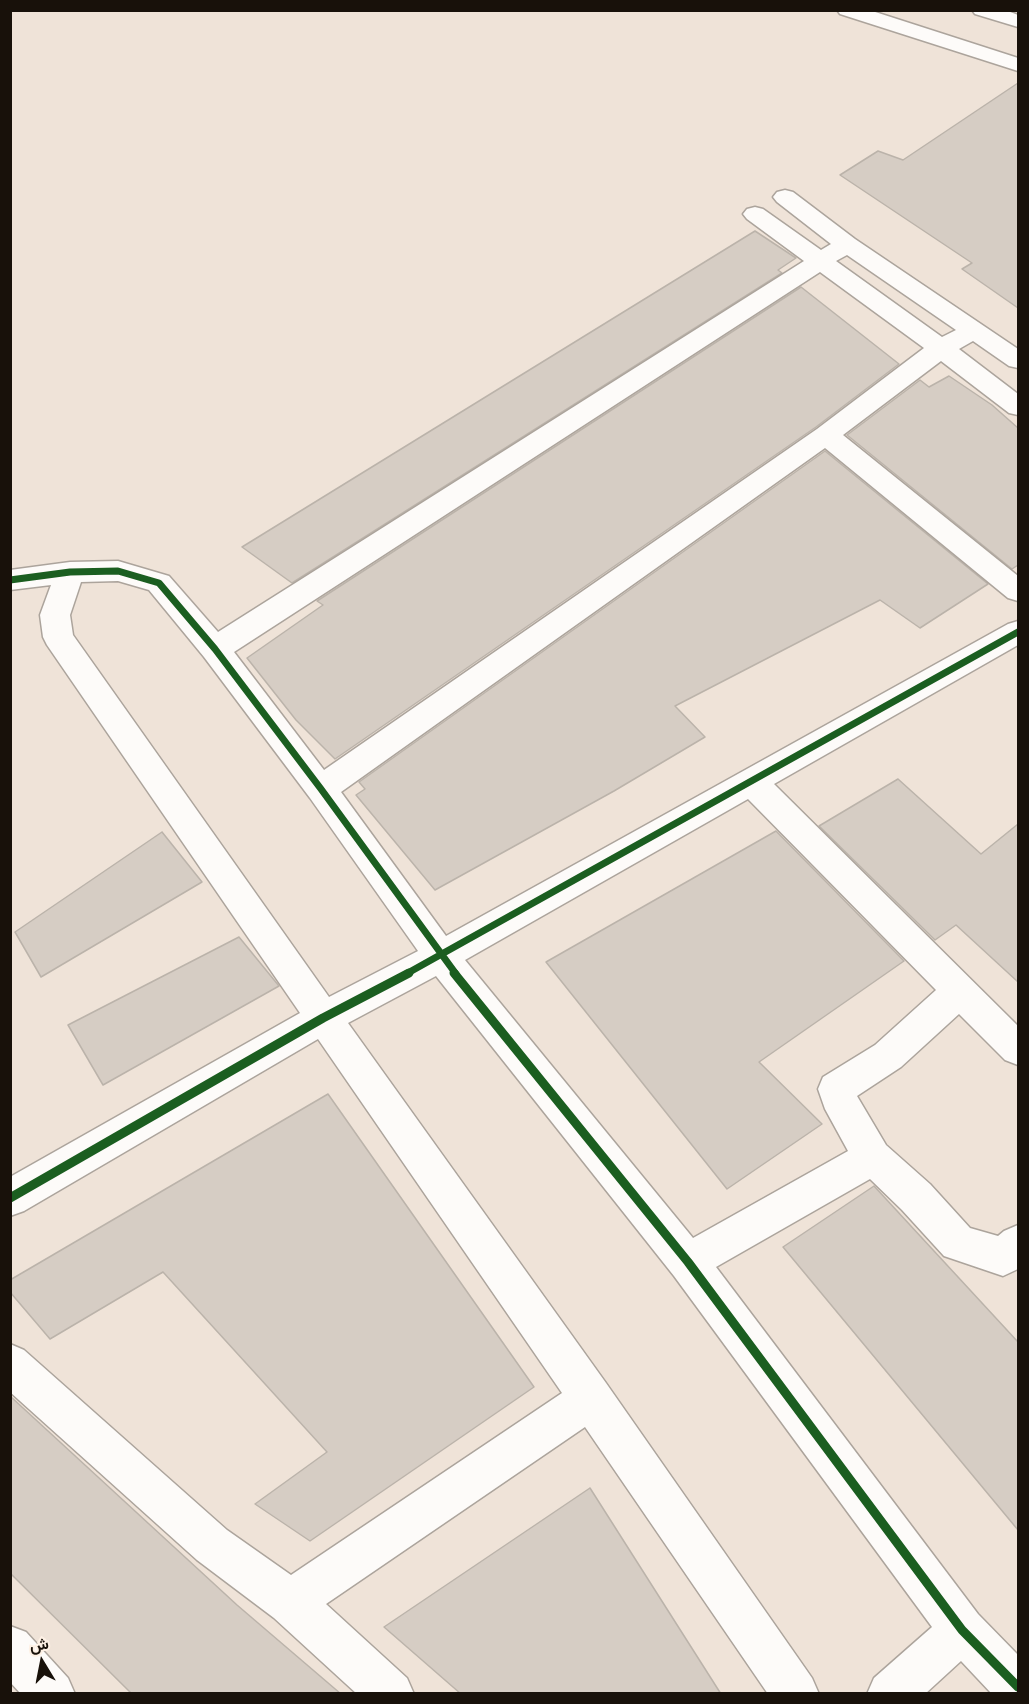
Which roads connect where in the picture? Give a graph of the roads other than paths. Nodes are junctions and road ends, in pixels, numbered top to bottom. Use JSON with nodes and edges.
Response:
{"nodes":[{"id":1,"x":847,"y":10,"type":"edge"},
{"id":2,"x":982,"y":10,"type":"edge"},
{"id":3,"x":1018,"y":21,"type":"edge"},
{"id":4,"x":1018,"y":65,"type":"edge"},
{"id":5,"x":785,"y":197,"type":"dead end"},
{"id":6,"x":755,"y":214,"type":"dead end"},
{"id":7,"x":848,"y":244,"type":"junction"},
{"id":8,"x":819,"y":261,"type":"junction"},
{"id":9,"x":975,"y":330,"type":"junction"},
{"id":10,"x":941,"y":348,"type":"junction"},
{"id":11,"x":1018,"y":360,"type":"edge"},
{"id":12,"x":1018,"y":407,"type":"edge"},
{"id":13,"x":826,"y":435,"type":"junction"},
{"id":14,"x":69,"y":572,"type":"junction"},
{"id":15,"x":10,"y":580,"type":"edge"},
{"id":16,"x":1018,"y":591,"type":"edge"},
{"id":17,"x":1018,"y":633,"type":"edge"},
{"id":18,"x":215,"y":649,"type":"junction"},
{"id":19,"x":751,"y":781,"type":"junction"},
{"id":20,"x":321,"y":789,"type":"junction"},
{"id":21,"x":441,"y":956,"type":"junction"},
{"id":22,"x":960,"y":991,"type":"junction"},
{"id":23,"x":323,"y":1018,"type":"junction"},
{"id":24,"x":1018,"y":1049,"type":"edge"},
{"id":25,"x":873,"y":1157,"type":"junction"},
{"id":26,"x":10,"y":1198,"type":"edge"},
{"id":27,"x":1018,"y":1244,"type":"edge"},
{"id":28,"x":688,"y":1262,"type":"junction"},
{"id":29,"x":10,"y":1364,"type":"edge"},
{"id":30,"x":591,"y":1398,"type":"junction"},
{"id":31,"x":290,"y":1602,"type":"junction"},
{"id":32,"x":962,"y":1630,"type":"junction"},
{"id":33,"x":10,"y":1648,"type":"edge"},
{"id":34,"x":1018,"y":1687,"type":"edge"},
{"id":35,"x":52,"y":1694,"type":"edge"},
{"id":36,"x":391,"y":1694,"type":"edge"},
{"id":37,"x":796,"y":1694,"type":"edge"},
{"id":38,"x":890,"y":1694,"type":"edge"}],
"edges":[{"from":1,"to":4,"type":"street"},
{"from":2,"to":3,"type":"street"},
{"from":5,"to":7,"type":"street"},
{"from":6,"to":8,"type":"street"},
{"from":7,"to":8,"type":"street"},
{"from":7,"to":9,"type":"street"},
{"from":8,"to":10,"type":"street"},
{"from":8,"to":18,"type":"street"},
{"from":9,"to":10,"type":"street"},
{"from":9,"to":11,"type":"street"},
{"from":10,"to":12,"type":"street"},
{"from":10,"to":13,"type":"street"},
{"from":13,"to":16,"type":"street"},
{"from":13,"to":20,"type":"street"},
{"from":14,"to":15,"type":"street"},
{"from":14,"to":18,"type":"street"},
{"from":14,"to":23,"type":"street"},
{"from":17,"to":19,"type":"street"},
{"from":18,"to":20,"type":"street"},
{"from":19,"to":21,"type":"street"},
{"from":19,"to":22,"type":"street"},
{"from":20,"to":21,"type":"street"},
{"from":21,"to":23,"type":"street"},
{"from":21,"to":28,"type":"street"},
{"from":22,"to":24,"type":"street"},
{"from":22,"to":25,"type":"street"},
{"from":23,"to":26,"type":"street"},
{"from":23,"to":30,"type":"street"},
{"from":25,"to":27,"type":"street"},
{"from":25,"to":28,"type":"street"},
{"from":28,"to":32,"type":"street"},
{"from":29,"to":31,"type":"street"},
{"from":30,"to":31,"type":"street"},
{"from":30,"to":37,"type":"street"},
{"from":31,"to":36,"type":"street"},
{"from":32,"to":34,"type":"street"},
{"from":32,"to":38,"type":"street"},
{"from":33,"to":35,"type":"street"}]}
